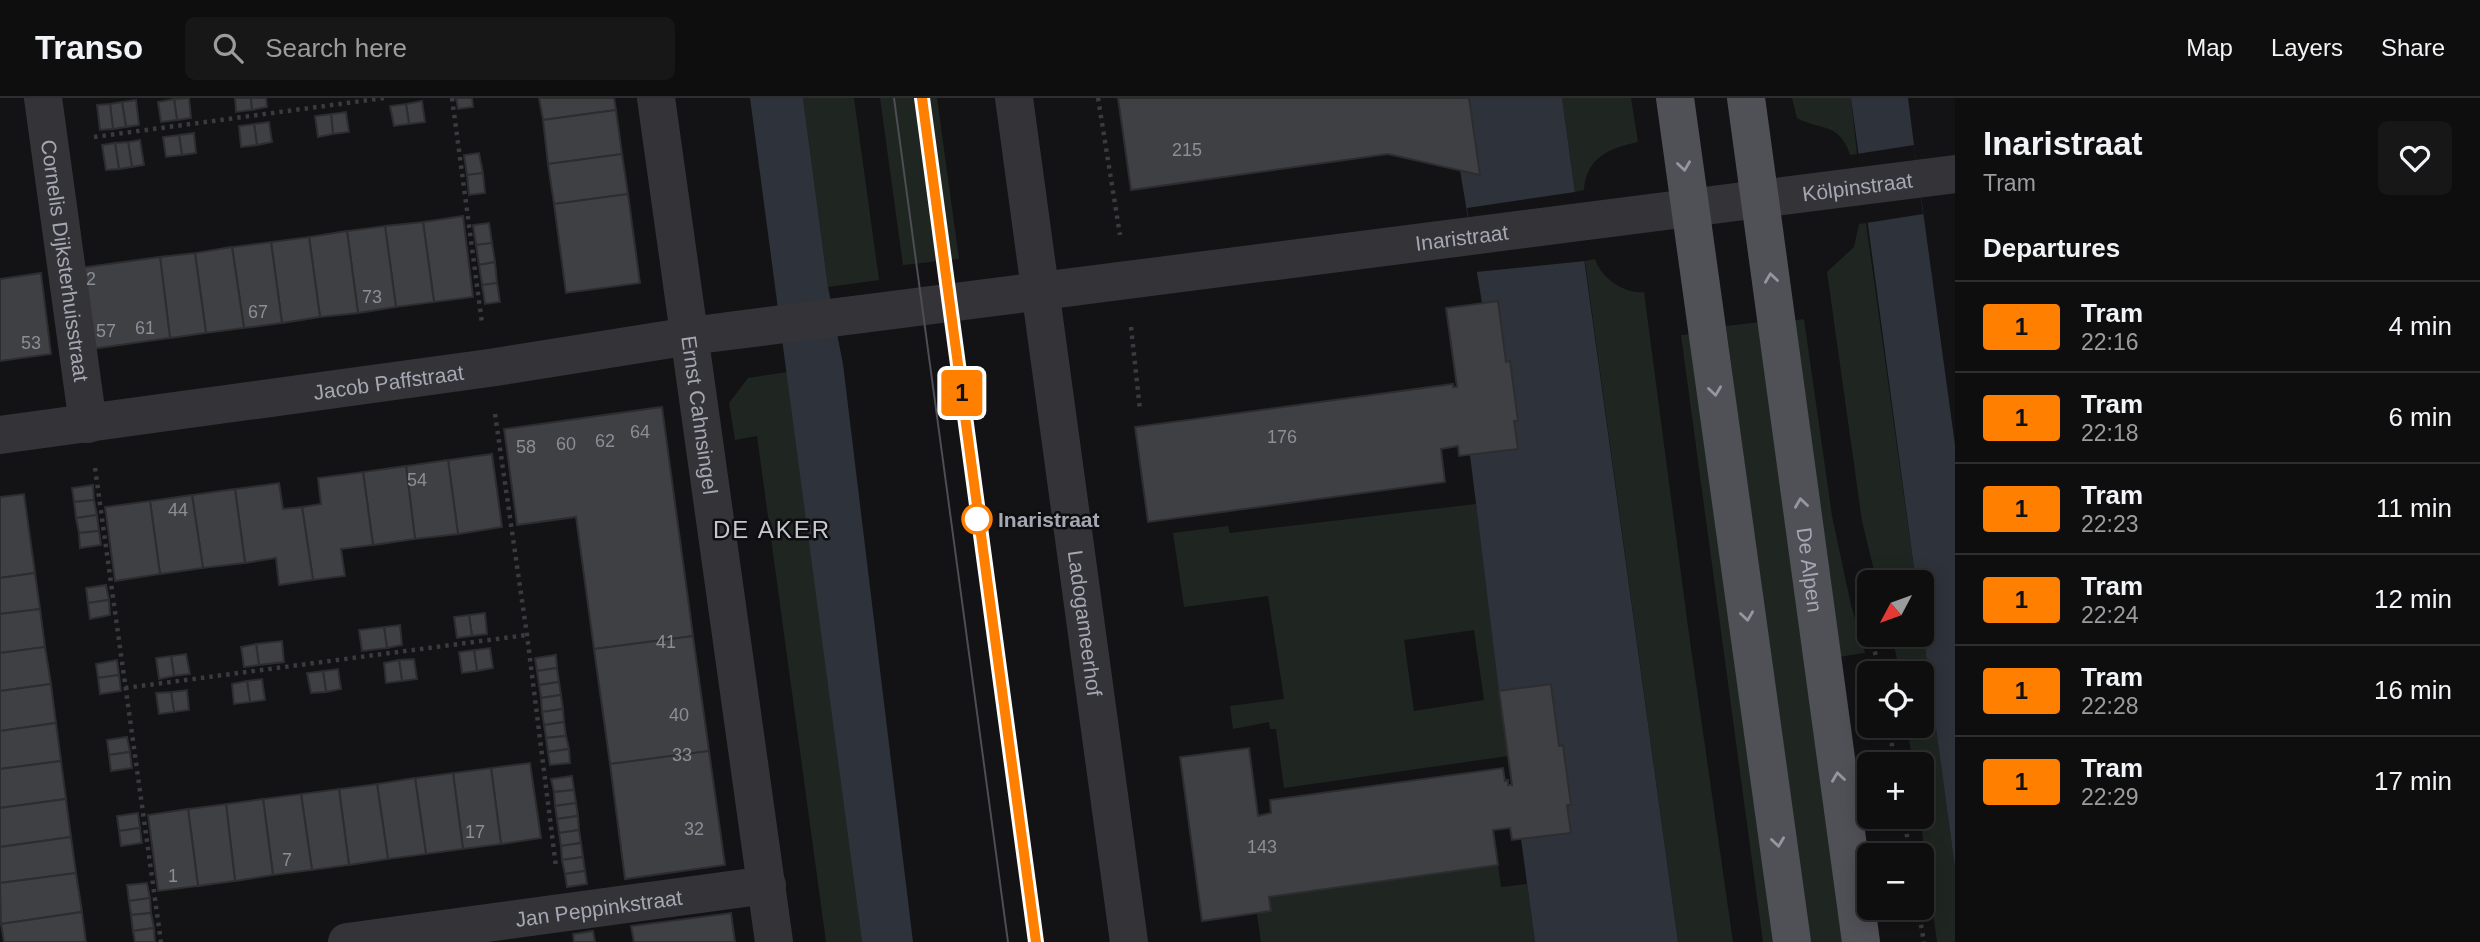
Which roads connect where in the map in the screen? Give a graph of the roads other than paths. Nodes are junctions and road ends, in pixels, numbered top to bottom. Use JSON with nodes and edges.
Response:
{"nodes":[{"id":1,"x":43,"y":98,"type":"edge"},
{"id":2,"x":656,"y":98,"type":"edge"},
{"id":3,"x":1014,"y":98,"type":"edge"},
{"id":4,"x":1675,"y":98,"type":"edge"},
{"id":5,"x":1746,"y":98,"type":"edge"},
{"id":6,"x":1941,"y":176,"type":"edge"},
{"id":7,"x":1760,"y":198,"type":"junction"},
{"id":8,"x":1690,"y":208,"type":"junction"},
{"id":9,"x":1041,"y":291,"type":"junction"},
{"id":10,"x":776,"y":324,"type":"joint"},
{"id":11,"x":690,"y":336,"type":"junction"},
{"id":12,"x":88,"y":424,"type":"junction"},
{"id":13,"x":0,"y":435,"type":"edge"},
{"id":14,"x":767,"y":885,"type":"junction"},
{"id":15,"x":347,"y":942,"type":"edge"},
{"id":16,"x":774,"y":942,"type":"edge"},
{"id":17,"x":1129,"y":942,"type":"edge"},
{"id":18,"x":1792,"y":942,"type":"edge"},
{"id":19,"x":1861,"y":942,"type":"edge"}],
"edges":[{"from":1,"to":12,"type":"street","name":"Cornelis Dijksterhuisstraat"},
{"from":2,"to":11,"type":"street","name":"Ernst Cahnsingel"},
{"from":3,"to":9,"type":"street","name":"Ladogameerhof"},
{"from":4,"to":8,"type":"main road","one_way":true},
{"from":5,"to":7,"type":"main road","name":"De Alpen"},
{"from":6,"to":7,"type":"street","name":"Kölpinstraat"},
{"from":7,"to":8,"type":"street"},
{"from":19,"to":7,"type":"main road","name":"De Alpen","one_way":true},
{"from":8,"to":9,"type":"street","name":"Inaristraat"},
{"from":8,"to":18,"type":"main road","one_way":true},
{"from":9,"to":10,"type":"street","name":"Inaristraat"},
{"from":9,"to":17,"type":"street","name":"Ladogameerhof"},
{"from":10,"to":11,"type":"street","name":"Jacob Paffstraat"},
{"from":11,"to":12,"type":"street","name":"Jacob Paffstraat"},
{"from":11,"to":14,"type":"street","name":"Ernst Cahnsingel"},
{"from":12,"to":13,"type":"street","name":"Jacob Paffstraat"},
{"from":14,"to":15,"type":"street","name":"Jan Peppinkstraat"},
{"from":14,"to":16,"type":"street","name":"Ernst Cahnsingel"}]}
